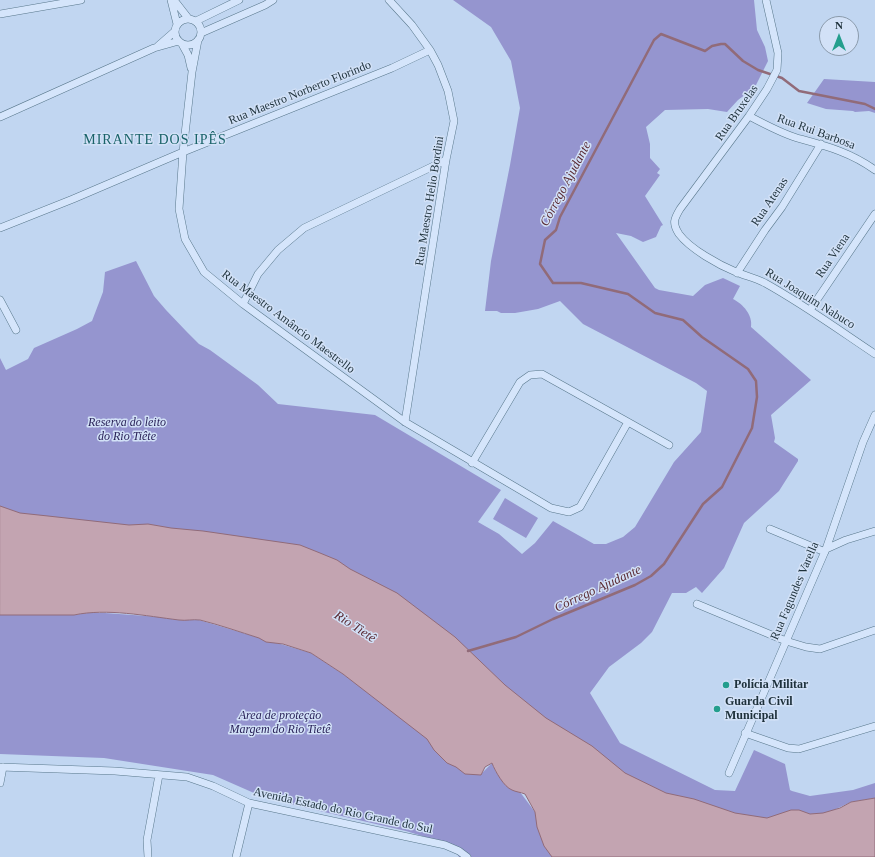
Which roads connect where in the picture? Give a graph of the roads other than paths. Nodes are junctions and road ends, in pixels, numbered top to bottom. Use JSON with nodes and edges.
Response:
{"nodes":[{"id":1,"x":80,"y":0,"type":"edge"},
{"id":2,"x":172,"y":0,"type":"edge"},
{"id":3,"x":239,"y":0,"type":"edge"},
{"id":4,"x":273,"y":0,"type":"edge"},
{"id":5,"x":389,"y":0,"type":"edge"},
{"id":6,"x":766,"y":0,"type":"edge"},
{"id":7,"x":0,"y":14,"type":"edge"},
{"id":8,"x":188,"y":18,"type":"junction"},
{"id":9,"x":196,"y":21,"type":"junction"},
{"id":10,"x":177,"y":24,"type":"junction"},
{"id":11,"x":174,"y":32,"type":"junction"},
{"id":12,"x":200,"y":36,"type":"junction"},
{"id":13,"x":180,"y":42,"type":"junction"},
{"id":14,"x":154,"y":48,"type":"junction"},
{"id":15,"x":430,"y":50,"type":"junction"},
{"id":16,"x":192,"y":72,"type":"junction"},
{"id":17,"x":749,"y":116,"type":"junction"},
{"id":18,"x":0,"y":117,"type":"edge"},
{"id":19,"x":821,"y":144,"type":"junction"},
{"id":20,"x":183,"y":152,"type":"junction"},
{"id":21,"x":446,"y":160,"type":"junction"},
{"id":22,"x":875,"y":170,"type":"edge"},
{"id":23,"x":875,"y":214,"type":"edge"},
{"id":24,"x":674,"y":226,"type":"joint"},
{"id":25,"x":0,"y":228,"type":"edge"},
{"id":26,"x":737,"y":273,"type":"junction"},
{"id":27,"x":0,"y":300,"type":"edge"},
{"id":28,"x":243,"y":304,"type":"junction"},
{"id":29,"x":810,"y":310,"type":"junction"},
{"id":30,"x":16,"y":330,"type":"dead end"},
{"id":31,"x":875,"y":354,"type":"edge"},
{"id":32,"x":875,"y":415,"type":"edge"},
{"id":33,"x":405,"y":422,"type":"junction"},
{"id":34,"x":628,"y":422,"type":"junction"},
{"id":35,"x":669,"y":445,"type":"dead end"},
{"id":36,"x":472,"y":463,"type":"junction"},
{"id":37,"x":770,"y":529,"type":"dead end"},
{"id":38,"x":875,"y":531,"type":"edge"},
{"id":39,"x":825,"y":550,"type":"junction"},
{"id":40,"x":697,"y":604,"type":"dead end"},
{"id":41,"x":875,"y":630,"type":"edge"},
{"id":42,"x":786,"y":641,"type":"junction"},
{"id":43,"x":875,"y":726,"type":"edge"},
{"id":44,"x":745,"y":733,"type":"junction"},
{"id":45,"x":2,"y":767,"type":"edge"},
{"id":46,"x":729,"y":773,"type":"dead end"},
{"id":47,"x":159,"y":775,"type":"junction"},
{"id":48,"x":0,"y":783,"type":"edge"},
{"id":49,"x":249,"y":803,"type":"junction"},
{"id":50,"x":150,"y":857,"type":"edge"},
{"id":51,"x":236,"y":857,"type":"edge"},
{"id":52,"x":467,"y":857,"type":"edge"}],
"edges":[{"from":1,"to":7,"type":"street"},
{"from":2,"to":8,"type":"street"},
{"from":2,"to":10,"type":"street"},
{"from":3,"to":9,"type":"street"},
{"from":4,"to":12,"type":"street"},
{"from":5,"to":15,"type":"street","name":"Rua Maestro Helio Bordini"},
{"from":6,"to":17,"type":"street","name":"Rua Bruxelas"},
{"from":8,"to":9,"type":"street"},
{"from":8,"to":10,"type":"street"},
{"from":9,"to":12,"type":"street"},
{"from":10,"to":11,"type":"street"},
{"from":11,"to":13,"type":"street"},
{"from":11,"to":14,"type":"street"},
{"from":12,"to":13,"type":"street"},
{"from":12,"to":16,"type":"street","name":"Rua Maestro Amâncio Maestrello"},
{"from":13,"to":14,"type":"street"},
{"from":13,"to":16,"type":"street","name":"Rua Maestro Amâncio Maestrello"},
{"from":14,"to":18,"type":"street"},
{"from":15,"to":20,"type":"street","name":"Rua Maestro Norberto Florindo"},
{"from":15,"to":21,"type":"street","name":"Rua Maestro Helio Bordini"},
{"from":16,"to":20,"type":"street","name":"Rua Maestro Amâncio Maestrello"},
{"from":17,"to":19,"type":"street","name":"Rua Rui Barbosa"},
{"from":17,"to":24,"type":"street","name":"Rua Bruxelas"},
{"from":19,"to":22,"type":"street","name":"Rua Rui Barbosa"},
{"from":19,"to":26,"type":"street","name":"Rua Atenas"},
{"from":20,"to":25,"type":"street","name":"Rua Maestro Norberto Florindo"},
{"from":20,"to":28,"type":"street","name":"Rua Maestro Amâncio Maestrello"},
{"from":21,"to":28,"type":"street"},
{"from":21,"to":33,"type":"street","name":"Rua Maestro Helio Bordini"},
{"from":23,"to":29,"type":"street","name":"Rua Viena"},
{"from":24,"to":26,"type":"street","name":"Rua Joaquim Nabuco"},
{"from":26,"to":29,"type":"street","name":"Rua Joaquim Nabuco"},
{"from":27,"to":30,"type":"street"},
{"from":28,"to":33,"type":"street","name":"Rua Maestro Amâncio Maestrello"},
{"from":29,"to":31,"type":"street","name":"Rua Joaquim Nabuco"},
{"from":32,"to":39,"type":"street","name":"Rua Fagundes Varella"},
{"from":33,"to":36,"type":"street","name":"Rua Maestro Amâncio Maestrello"},
{"from":34,"to":35,"type":"street"},
{"from":34,"to":36,"type":"street"},
{"from":34,"to":36,"type":"street","name":"Rua Maestro Amâncio Maestrello"},
{"from":37,"to":39,"type":"street"},
{"from":38,"to":39,"type":"street"},
{"from":39,"to":42,"type":"street","name":"Rua Fagundes Varella"},
{"from":40,"to":42,"type":"street"},
{"from":41,"to":42,"type":"street"},
{"from":42,"to":44,"type":"street","name":"Rua Fagundes Varella"},
{"from":43,"to":44,"type":"street"},
{"from":44,"to":46,"type":"street","name":"Rua Fagundes Varella"},
{"from":45,"to":47,"type":"street","name":"Avenida Estado do Rio Grande do Sul"},
{"from":45,"to":48,"type":"street"},
{"from":47,"to":49,"type":"street","name":"Avenida Estado do Rio Grande do Sul"},
{"from":47,"to":50,"type":"street"},
{"from":49,"to":51,"type":"street"},
{"from":49,"to":52,"type":"street","name":"Avenida Estado do Rio Grande do Sul"}]}
